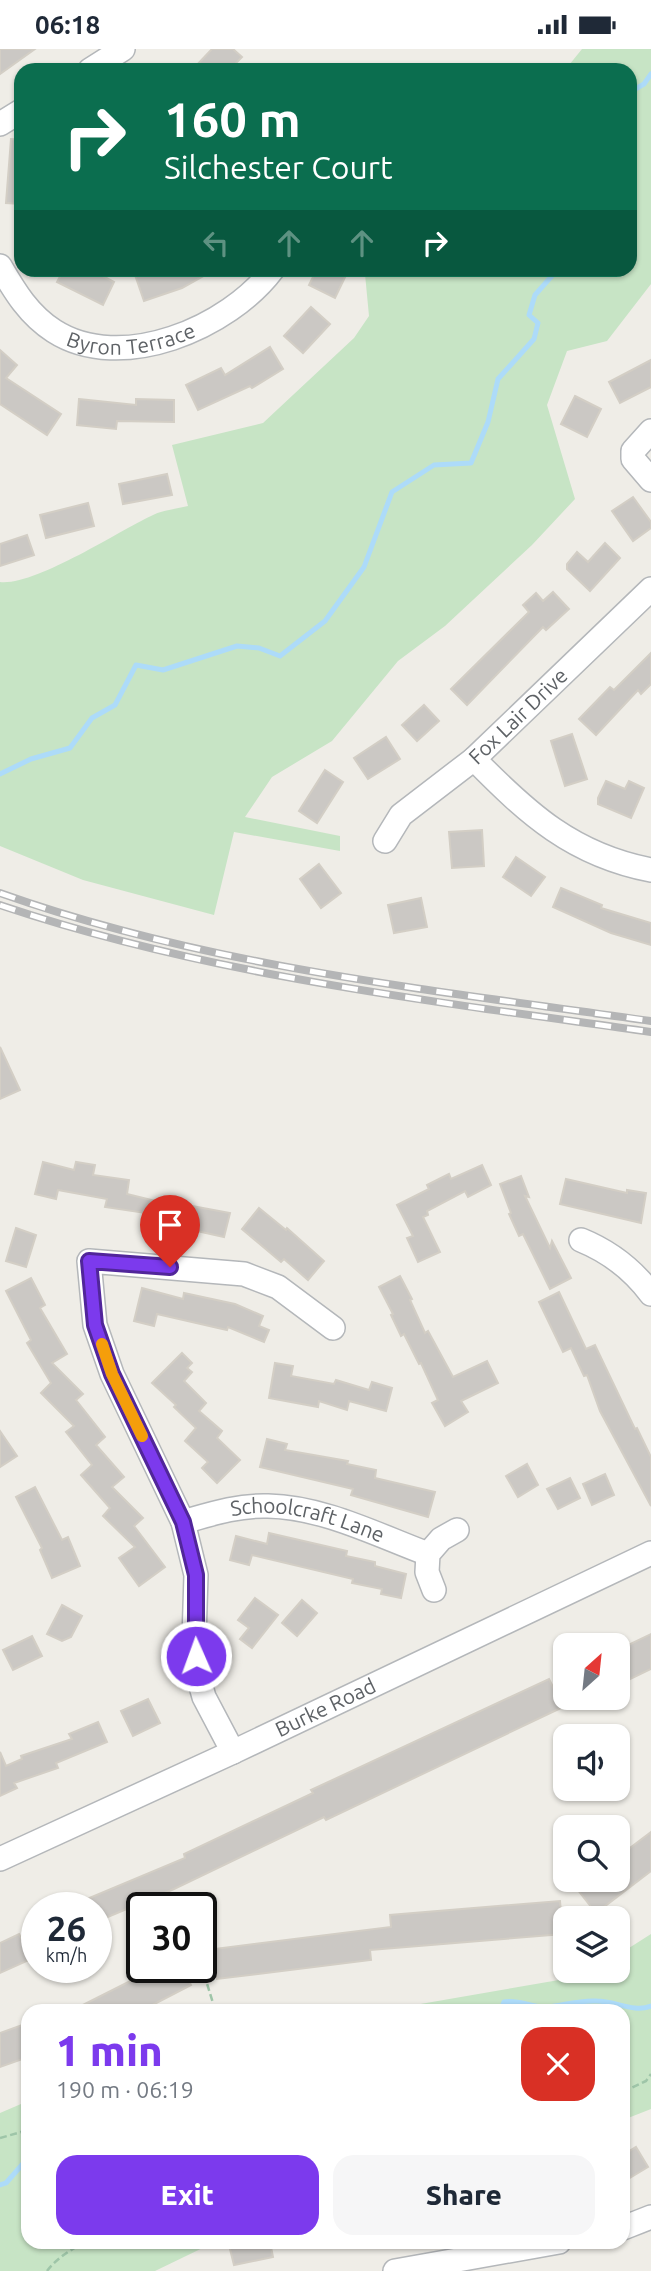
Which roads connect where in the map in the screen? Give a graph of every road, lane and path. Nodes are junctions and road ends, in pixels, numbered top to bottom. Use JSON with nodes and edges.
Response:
{"nodes":[{"id":1,"x":123,"y":49,"type":"edge"},
{"id":2,"x":101,"y":63,"type":"edge"},
{"id":3,"x":0,"y":267,"type":"edge"},
{"id":4,"x":266,"y":277,"type":"edge"},
{"id":5,"x":651,"y":431,"type":"edge"},
{"id":6,"x":651,"y":479,"type":"edge"},
{"id":7,"x":651,"y":589,"type":"edge"},
{"id":8,"x":474,"y":759,"type":"junction"},
{"id":9,"x":385,"y":841,"type":"dead end"},
{"id":10,"x":651,"y":870,"type":"edge"},
{"id":11,"x":580,"y":1240,"type":"dead end"},
{"id":12,"x":651,"y":1294,"type":"edge"},
{"id":13,"x":333,"y":1328,"type":"dead end"},
{"id":14,"x":183,"y":1522,"type":"junction"},
{"id":15,"x":457,"y":1530,"type":"dead end"},
{"id":16,"x":651,"y":1553,"type":"edge"},
{"id":17,"x":428,"y":1554,"type":"junction"},
{"id":18,"x":434,"y":1590,"type":"dead end"},
{"id":19,"x":233,"y":1752,"type":"junction"},
{"id":20,"x":0,"y":1860,"type":"edge"},
{"id":21,"x":207,"y":1983,"type":"edge"},
{"id":22,"x":213,"y":2004,"type":"edge"},
{"id":23,"x":651,"y":2074,"type":"edge"},
{"id":24,"x":630,"y":2089,"type":"edge"},
{"id":25,"x":21,"y":2132,"type":"edge"},
{"id":26,"x":0,"y":2138,"type":"edge"},
{"id":27,"x":651,"y":2217,"type":"edge"},
{"id":28,"x":630,"y":2225,"type":"edge"},
{"id":29,"x":73,"y":2249,"type":"edge"},
{"id":30,"x":539,"y":2249,"type":"edge"},
{"id":31,"x":506,"y":2261,"type":"edge"},
{"id":32,"x":47,"y":2271,"type":"edge"},
{"id":33,"x":395,"y":2271,"type":"edge"}],
"edges":[{"from":1,"to":2,"type":"street"},
{"from":3,"to":4,"type":"street","name":"Byron Terrace"},
{"from":5,"to":6,"type":"street"},
{"from":7,"to":8,"type":"street","name":"Fox Lair Drive"},
{"from":8,"to":9,"type":"street","name":"Fox Lair Drive"},
{"from":8,"to":10,"type":"street"},
{"from":11,"to":12,"type":"street"},
{"from":13,"to":14,"type":"street"},
{"from":14,"to":17,"type":"street","name":"Schoolcraft Lane"},
{"from":14,"to":19,"type":"street"},
{"from":15,"to":17,"type":"street"},
{"from":16,"to":19,"type":"street","name":"Burke Road"},
{"from":17,"to":18,"type":"street"},
{"from":19,"to":20,"type":"street","name":"Burke Road"},
{"from":21,"to":22,"type":"path"},
{"from":23,"to":24,"type":"path"},
{"from":25,"to":26,"type":"path"},
{"from":27,"to":28,"type":"street"},
{"from":29,"to":32,"type":"path"},
{"from":30,"to":31,"type":"street"},
{"from":31,"to":33,"type":"street"}]}
